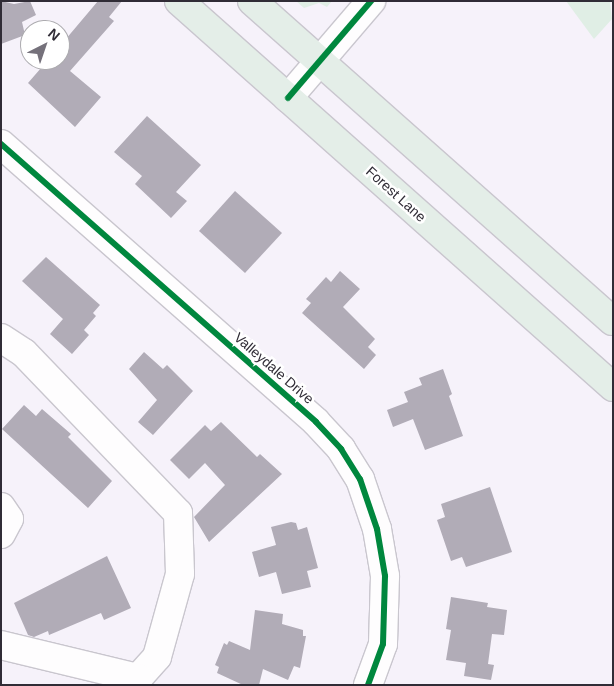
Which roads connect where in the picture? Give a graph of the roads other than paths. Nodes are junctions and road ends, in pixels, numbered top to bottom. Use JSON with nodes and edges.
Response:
{"nodes":[{"id":1,"x":179,"y":1,"type":"edge"},
{"id":2,"x":252,"y":1,"type":"edge"},
{"id":3,"x":371,"y":1,"type":"edge"},
{"id":4,"x":320,"y":61,"type":"junction"},
{"id":5,"x":288,"y":98,"type":"junction"},
{"id":6,"x":1,"y":144,"type":"edge"},
{"id":7,"x":613,"y":321,"type":"edge"},
{"id":8,"x":1,"y":338,"type":"edge"},
{"id":9,"x":613,"y":387,"type":"edge"},
{"id":10,"x":1,"y":507,"type":"edge"},
{"id":11,"x":1,"y":534,"type":"edge"},
{"id":12,"x":1,"y":644,"type":"edge"},
{"id":13,"x":368,"y":685,"type":"edge"}],
"edges":[{"from":1,"to":5,"type":"main road","name":"Forest Lane"},
{"from":2,"to":4,"type":"main road"},
{"from":3,"to":4,"type":"street"},
{"from":4,"to":5,"type":"street"},
{"from":4,"to":7,"type":"main road"},
{"from":5,"to":9,"type":"main road","name":"Forest Lane"},
{"from":6,"to":13,"type":"street","name":"Valleydale Drive"},
{"from":8,"to":12,"type":"street"},
{"from":10,"to":11,"type":"street"}]}
